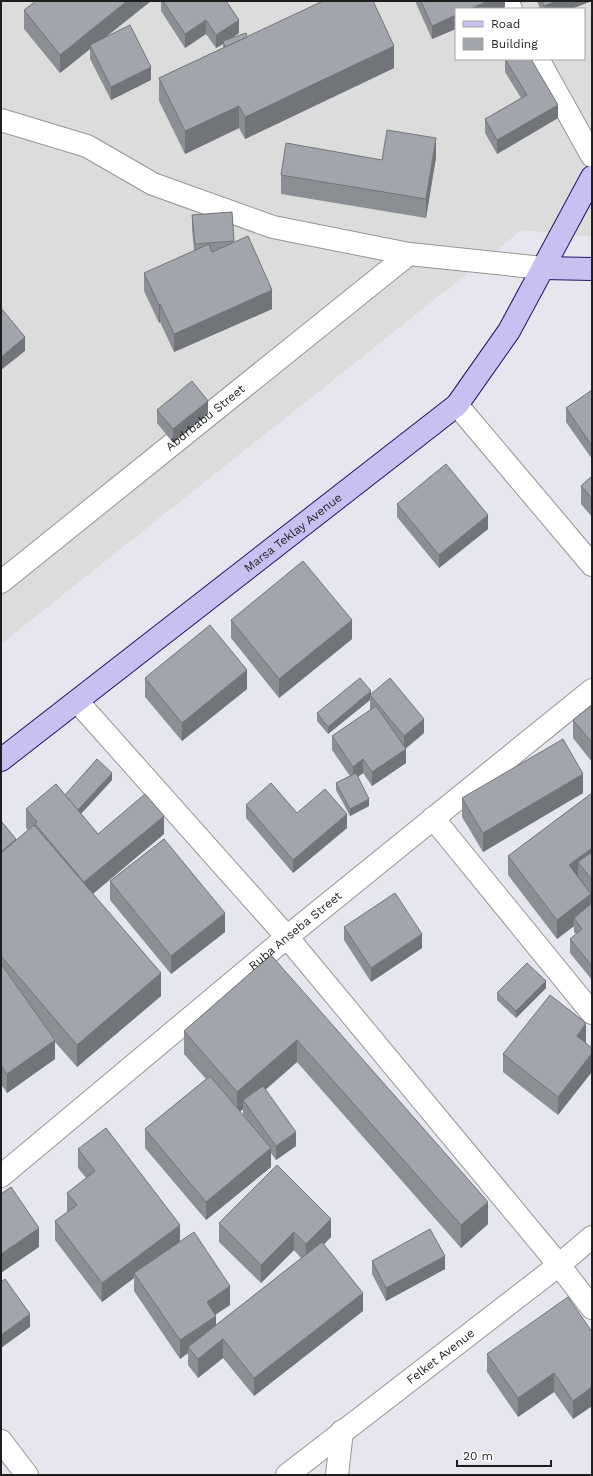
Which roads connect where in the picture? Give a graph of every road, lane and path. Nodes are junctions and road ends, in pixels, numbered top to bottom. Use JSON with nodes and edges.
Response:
{"nodes":[{"id":1,"x":539,"y":60,"type":"edge"},
{"id":2,"x":1,"y":120,"type":"edge"},
{"id":3,"x":592,"y":156,"type":"edge"},
{"id":4,"x":592,"y":177,"type":"edge"},
{"id":5,"x":409,"y":254,"type":"junction"},
{"id":6,"x":543,"y":268,"type":"junction"},
{"id":7,"x":592,"y":269,"type":"edge"},
{"id":8,"x":458,"y":405,"type":"junction"},
{"id":9,"x":592,"y":565,"type":"edge"},
{"id":10,"x":1,"y":582,"type":"edge"},
{"id":11,"x":592,"y":690,"type":"edge"},
{"id":12,"x":77,"y":701,"type":"junction"},
{"id":13,"x":1,"y":760,"type":"edge"},
{"id":14,"x":433,"y":818,"type":"junction"},
{"id":15,"x":287,"y":937,"type":"junction"},
{"id":16,"x":592,"y":1013,"type":"edge"},
{"id":17,"x":1,"y":1176,"type":"edge"},
{"id":18,"x":592,"y":1237,"type":"edge"},
{"id":19,"x":559,"y":1264,"type":"junction"},
{"id":20,"x":592,"y":1308,"type":"edge"},
{"id":21,"x":342,"y":1431,"type":"junction"},
{"id":22,"x":1,"y":1440,"type":"edge"},
{"id":23,"x":27,"y":1475,"type":"edge"},
{"id":24,"x":287,"y":1475,"type":"edge"},
{"id":25,"x":337,"y":1475,"type":"edge"}],
"edges":[{"from":1,"to":3,"type":"street"},
{"from":2,"to":5,"type":"street"},
{"from":4,"to":6,"type":"main road","name":"Marsa Teklay Avenue"},
{"from":5,"to":6,"type":"street"},
{"from":5,"to":10,"type":"street","name":"Abdrbabu Street"},
{"from":6,"to":7,"type":"main road"},
{"from":6,"to":8,"type":"main road","name":"Marsa Teklay Avenue"},
{"from":8,"to":9,"type":"street"},
{"from":8,"to":12,"type":"main road","name":"Marsa Teklay Avenue"},
{"from":11,"to":14,"type":"street","name":"Ruba Anseba Street"},
{"from":12,"to":13,"type":"main road","name":"Marsa Teklay Avenue"},
{"from":12,"to":15,"type":"street"},
{"from":14,"to":15,"type":"street","name":"Ruba Anseba Street"},
{"from":14,"to":16,"type":"street"},
{"from":15,"to":17,"type":"street","name":"Ruba Anseba Street"},
{"from":15,"to":19,"type":"street"},
{"from":18,"to":19,"type":"street","name":"Felket Avenue"},
{"from":19,"to":20,"type":"street"},
{"from":19,"to":21,"type":"street","name":"Felket Avenue"},
{"from":21,"to":24,"type":"street","name":"Felket Avenue"},
{"from":21,"to":25,"type":"street"},
{"from":22,"to":23,"type":"street"}]}
